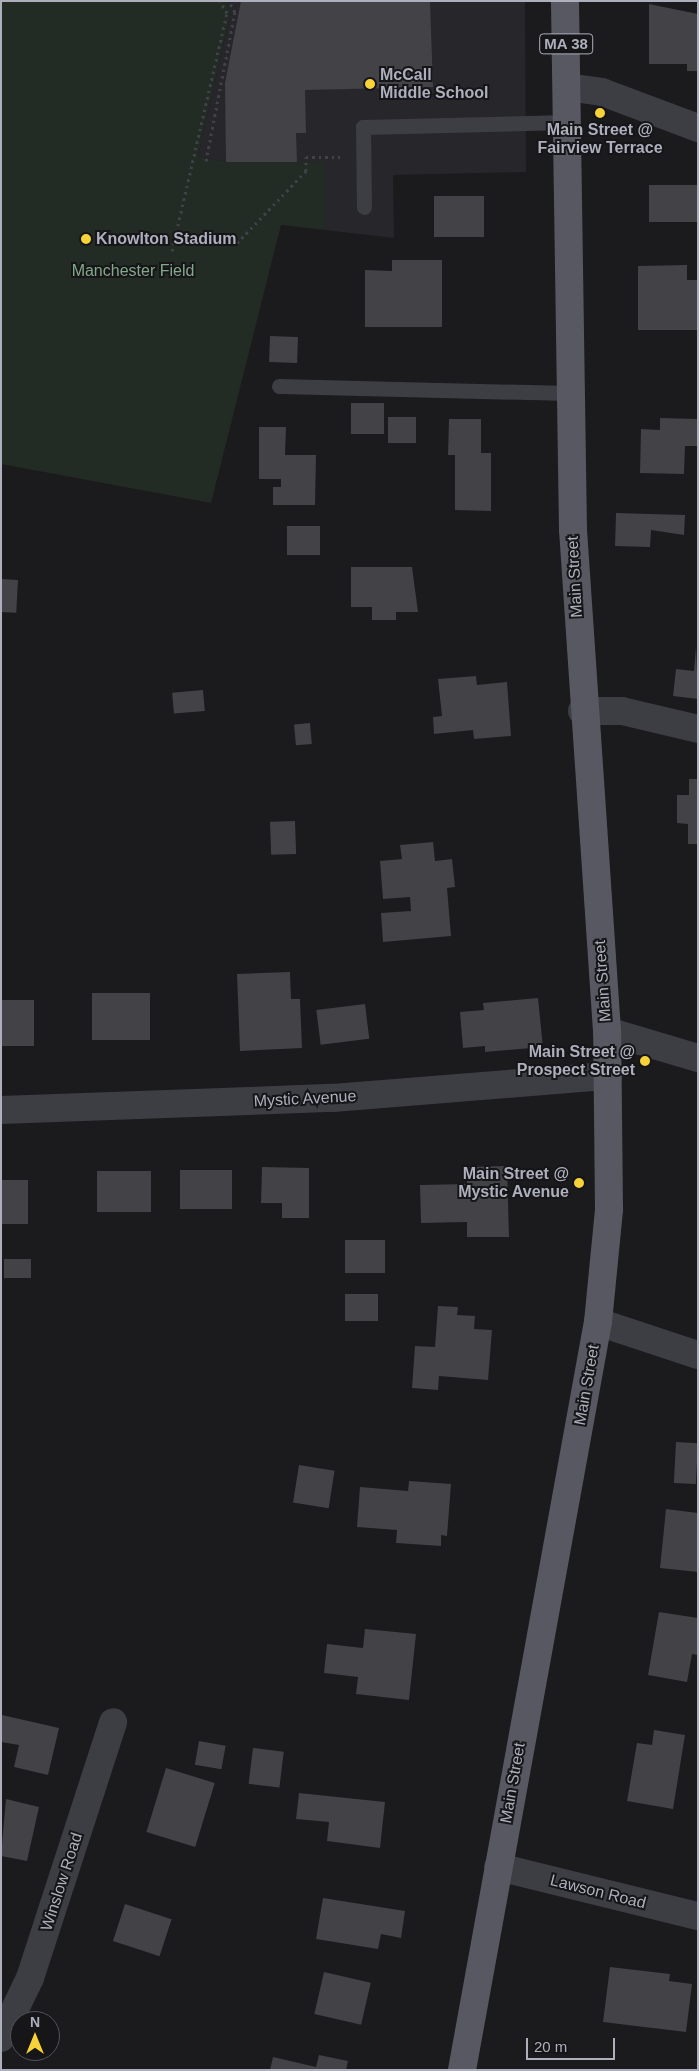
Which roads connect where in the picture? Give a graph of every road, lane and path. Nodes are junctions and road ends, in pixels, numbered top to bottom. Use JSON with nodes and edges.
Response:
{"nodes":[{"id":1,"x":220,"y":1,"type":"edge"},
{"id":2,"x":229,"y":1,"type":"edge"},
{"id":3,"x":566,"y":1,"type":"edge"},
{"id":4,"x":567,"y":88,"type":"junction"},
{"id":5,"x":567,"y":122,"type":"junction"},
{"id":6,"x":698,"y":128,"type":"edge"},
{"id":7,"x":363,"y":157,"type":"junction"},
{"id":8,"x":206,"y":161,"type":"dead end"},
{"id":9,"x":364,"y":207,"type":"dead end"},
{"id":10,"x":237,"y":243,"type":"dead end"},
{"id":11,"x":172,"y":251,"type":"dead end"},
{"id":12,"x":279,"y":386,"type":"dead end"},
{"id":13,"x":570,"y":393,"type":"junction"},
{"id":14,"x":582,"y":711,"type":"junction"},
{"id":15,"x":698,"y":729,"type":"edge"},
{"id":16,"x":606,"y":1031,"type":"junction"},
{"id":17,"x":698,"y":1058,"type":"edge"},
{"id":18,"x":608,"y":1076,"type":"junction"},
{"id":19,"x":1,"y":1110,"type":"edge"},
{"id":20,"x":598,"y":1322,"type":"junction"},
{"id":21,"x":698,"y":1355,"type":"edge"},
{"id":22,"x":113,"y":1722,"type":"dead end"},
{"id":23,"x":498,"y":1867,"type":"junction"},
{"id":24,"x":698,"y":1916,"type":"edge"},
{"id":25,"x":1,"y":2038,"type":"edge"},
{"id":26,"x":462,"y":2070,"type":"edge"}],
"edges":[{"from":1,"to":11,"type":"path"},
{"from":2,"to":8,"type":"path"},
{"from":3,"to":4,"type":"main road","name":"Main Street","number":"MA 38"},
{"from":4,"to":5,"type":"main road","name":"Main Street","number":"MA 38"},
{"from":4,"to":6,"type":"street"},
{"from":5,"to":7,"type":"lane"},
{"from":5,"to":13,"type":"main road","name":"Main Street","number":"MA 38"},
{"from":7,"to":9,"type":"lane"},
{"from":7,"to":10,"type":"path"},
{"from":12,"to":13,"type":"lane"},
{"from":13,"to":14,"type":"main road","name":"Main Street","number":"MA 38"},
{"from":14,"to":15,"type":"street"},
{"from":14,"to":16,"type":"main road","name":"Main Street","number":"MA 38"},
{"from":16,"to":17,"type":"street"},
{"from":16,"to":18,"type":"main road","name":"Main Street","number":"MA 38"},
{"from":18,"to":19,"type":"street","name":"Mystic Avenue"},
{"from":18,"to":20,"type":"main road","name":"Main Street","number":"MA 38"},
{"from":20,"to":21,"type":"street"},
{"from":20,"to":23,"type":"main road","name":"Main Street","number":"MA 38"},
{"from":22,"to":25,"type":"street","name":"Winslow Road"},
{"from":23,"to":24,"type":"street","name":"Lawson Road"},
{"from":23,"to":26,"type":"main road","name":"Main Street","number":"MA 38"}]}
